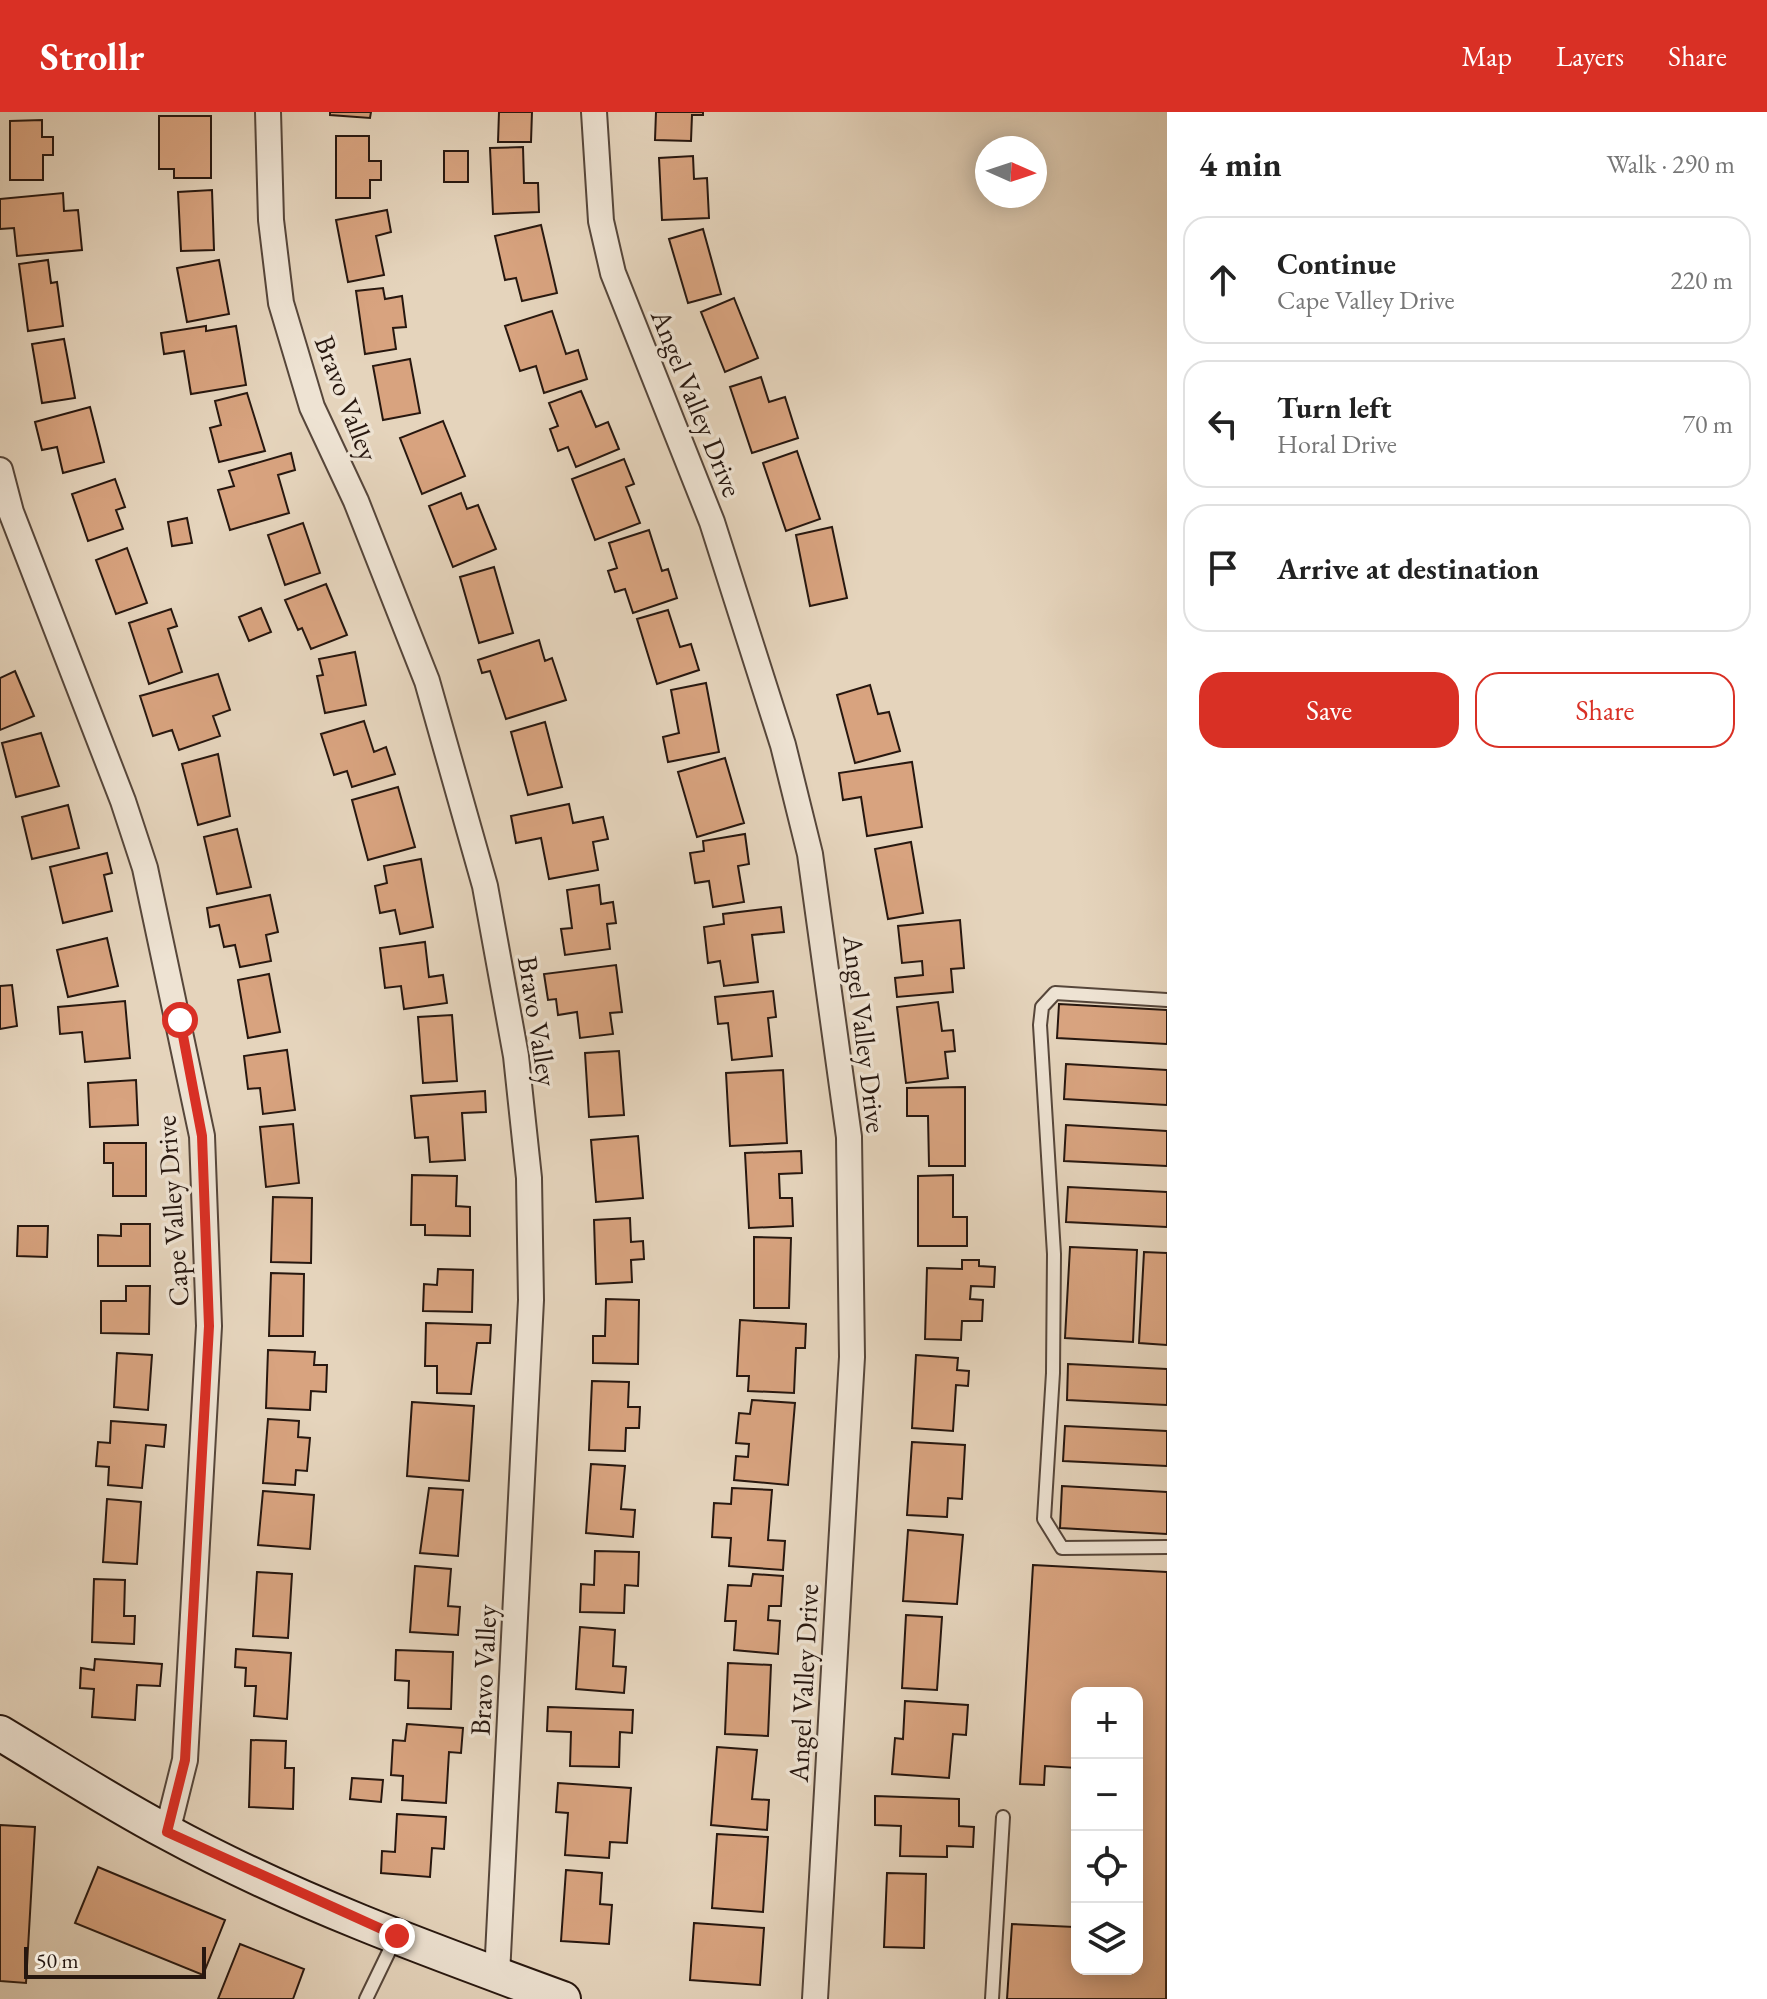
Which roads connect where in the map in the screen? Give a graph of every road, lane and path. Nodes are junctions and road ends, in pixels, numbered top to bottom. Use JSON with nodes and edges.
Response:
{"nodes":[{"id":1,"x":268,"y":112,"type":"edge"},
{"id":2,"x":594,"y":112,"type":"edge"},
{"id":3,"x":0,"y":470,"type":"edge"},
{"id":4,"x":1167,"y":1000,"type":"edge"},
{"id":5,"x":1167,"y":1547,"type":"edge"},
{"id":6,"x":0,"y":1733,"type":"edge"},
{"id":7,"x":1003,"y":1817,"type":"dead end"},
{"id":8,"x":167,"y":1832,"type":"junction"},
{"id":9,"x":397,"y":1936,"type":"junction"},
{"id":10,"x":497,"y":1975,"type":"junction"},
{"id":11,"x":366,"y":1999,"type":"edge"},
{"id":12,"x":563,"y":1999,"type":"edge"},
{"id":13,"x":815,"y":1999,"type":"edge"},
{"id":14,"x":992,"y":1999,"type":"edge"}],
"edges":[{"from":1,"to":10,"type":"street","name":"Bravo Valley"},
{"from":2,"to":13,"type":"street","name":"Angel Valley Drive"},
{"from":3,"to":8,"type":"street","name":"Cape Valley Drive"},
{"from":4,"to":5,"type":"lane"},
{"from":6,"to":8,"type":"street"},
{"from":7,"to":14,"type":"lane"},
{"from":8,"to":9,"type":"street"},
{"from":9,"to":10,"type":"street"},
{"from":9,"to":11,"type":"lane"},
{"from":10,"to":12,"type":"street"}]}
